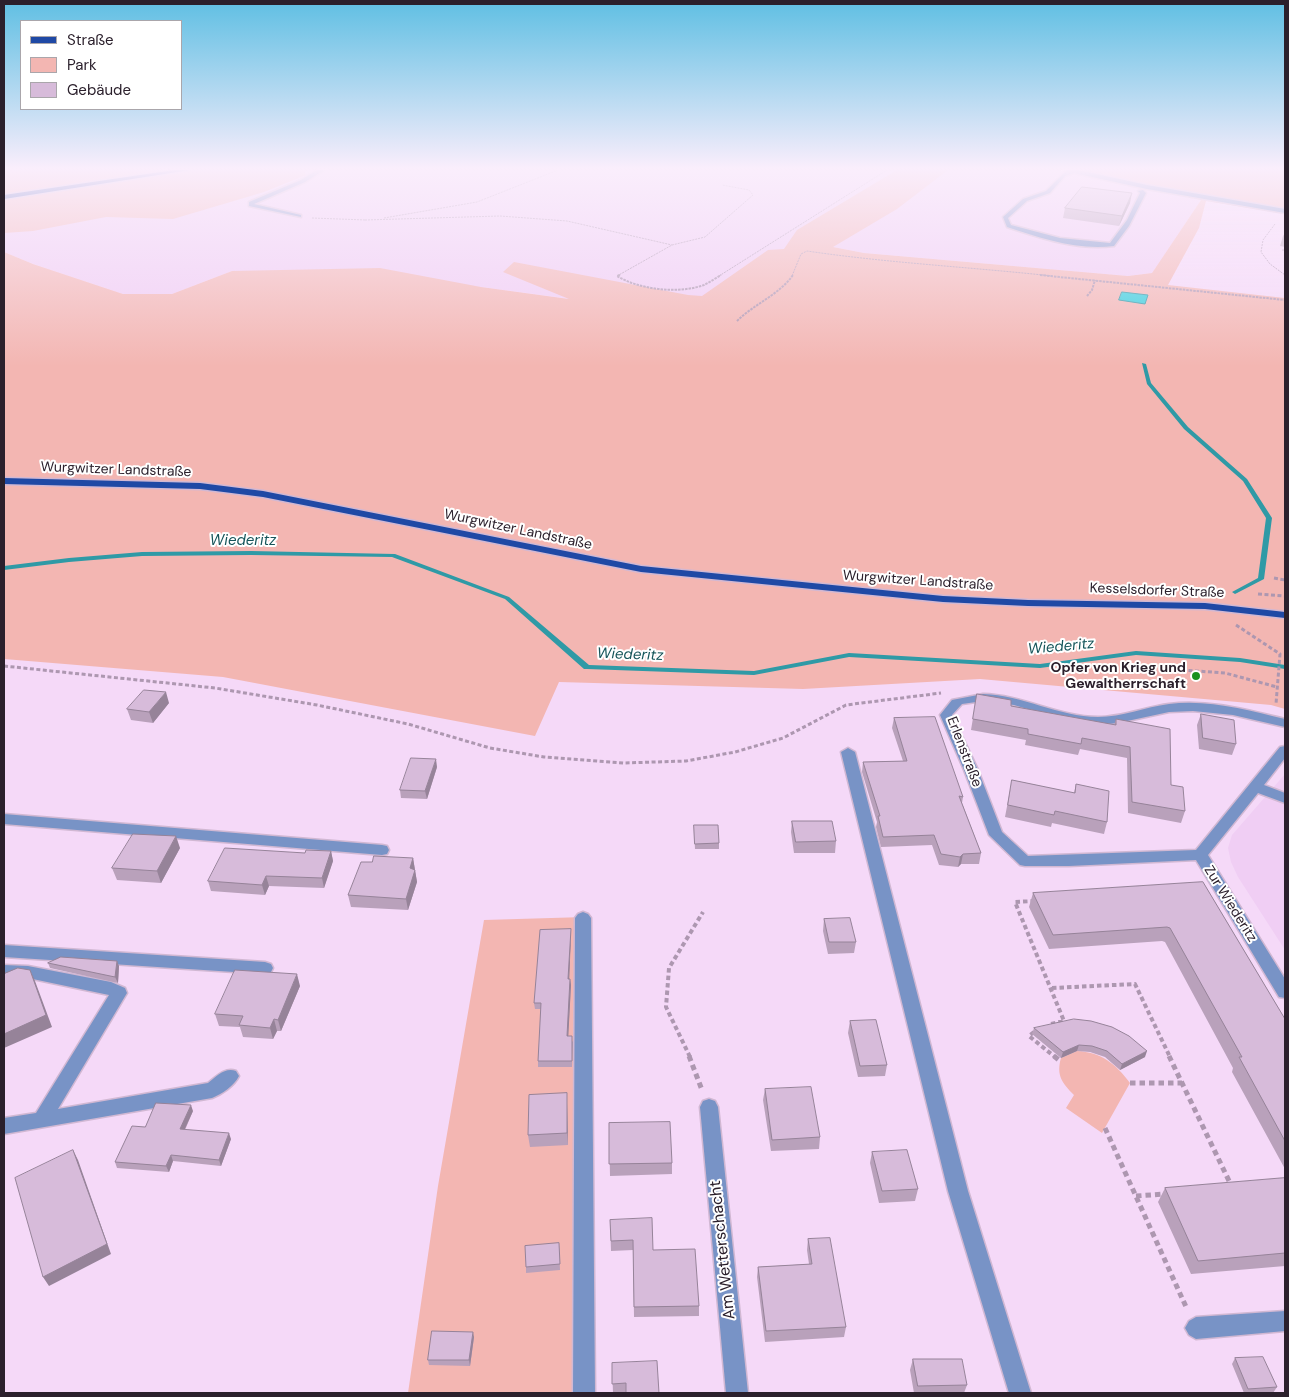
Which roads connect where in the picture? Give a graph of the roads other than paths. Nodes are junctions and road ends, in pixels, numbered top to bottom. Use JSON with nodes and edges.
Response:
{"nodes":[{"id":1,"x":1035,"y":235,"type":"edge"},
{"id":2,"x":1121,"y":235,"type":"edge"},
{"id":3,"x":4,"y":481,"type":"edge"},
{"id":4,"x":1028,"y":603,"type":"joint"},
{"id":5,"x":1285,"y":615,"type":"edge"},
{"id":6,"x":1285,"y":723,"type":"edge"},
{"id":7,"x":1285,"y":750,"type":"edge"},
{"id":8,"x":848,"y":752,"type":"dead end"},
{"id":9,"x":1255,"y":787,"type":"junction"},
{"id":10,"x":1285,"y":798,"type":"edge"},
{"id":11,"x":4,"y":818,"type":"edge"},
{"id":12,"x":382,"y":850,"type":"dead end"},
{"id":13,"x":1200,"y":855,"type":"junction"},
{"id":14,"x":583,"y":918,"type":"dead end"},
{"id":15,"x":4,"y":950,"type":"edge"},
{"id":16,"x":265,"y":968,"type":"dead end"},
{"id":17,"x":4,"y":971,"type":"edge"},
{"id":18,"x":1280,"y":974,"type":"edge"},
{"id":19,"x":1285,"y":992,"type":"edge"},
{"id":20,"x":230,"y":1076,"type":"dead end"},
{"id":21,"x":709,"y":1107,"type":"road end"},
{"id":22,"x":41,"y":1120,"type":"junction"},
{"id":23,"x":4,"y":1126,"type":"edge"},
{"id":24,"x":1285,"y":1321,"type":"edge"},
{"id":25,"x":1196,"y":1328,"type":"road end"},
{"id":26,"x":584,"y":1393,"type":"edge"},
{"id":27,"x":737,"y":1393,"type":"edge"},
{"id":28,"x":1020,"y":1393,"type":"edge"}],
"edges":[{"from":1,"to":2,"type":"street"},
{"from":3,"to":4,"type":"main road","name":"Wurgwitzer Landstraße"},
{"from":4,"to":5,"type":"main road","name":"Kesselsdorfer Straße"},
{"from":6,"to":13,"type":"street","name":"Erlenstraße"},
{"from":7,"to":9,"type":"street","name":"Zur Wiederitz"},
{"from":8,"to":28,"type":"street"},
{"from":9,"to":10,"type":"street"},
{"from":9,"to":13,"type":"street","name":"Zur Wiederitz"},
{"from":11,"to":12,"type":"street"},
{"from":13,"to":18,"type":"street","name":"Zur Wiederitz"},
{"from":14,"to":26,"type":"street"},
{"from":15,"to":16,"type":"street"},
{"from":17,"to":22,"type":"street"},
{"from":18,"to":19,"type":"street","name":"Zur Wiederitz"},
{"from":20,"to":22,"type":"street"},
{"from":21,"to":27,"type":"street","name":"Am Wetterschacht"},
{"from":22,"to":23,"type":"street"},
{"from":24,"to":25,"type":"street"}]}
